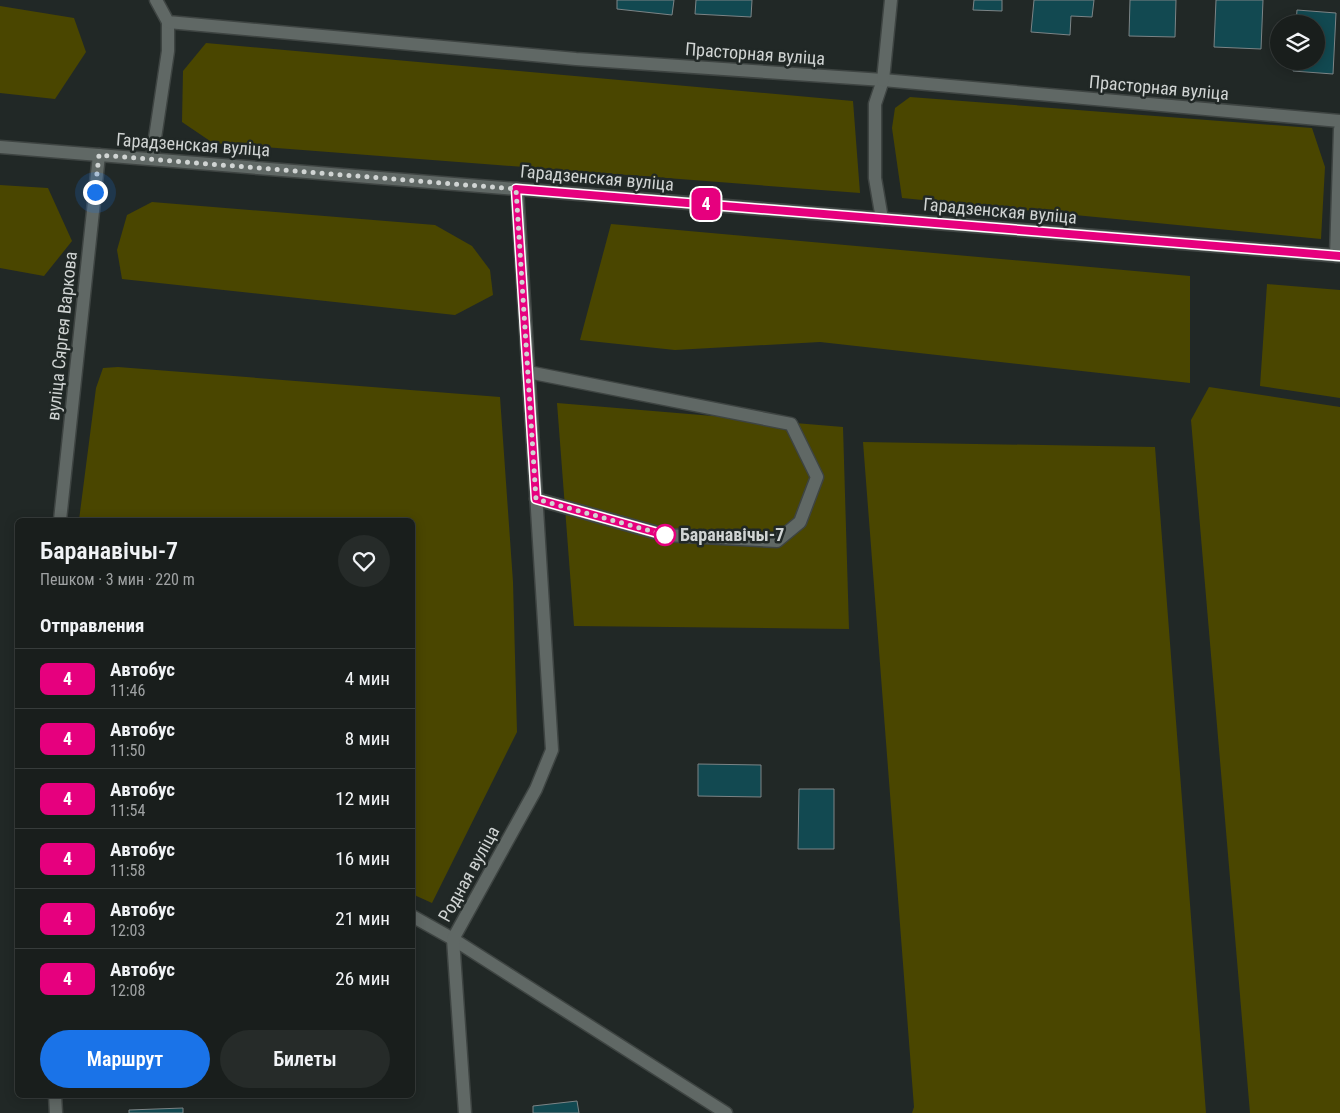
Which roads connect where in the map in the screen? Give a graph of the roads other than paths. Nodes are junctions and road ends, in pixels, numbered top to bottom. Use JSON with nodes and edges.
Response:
{"nodes":[{"id":1,"x":156,"y":0,"type":"edge"},
{"id":2,"x":890,"y":0,"type":"edge"},
{"id":3,"x":168,"y":22,"type":"junction"},
{"id":4,"x":883,"y":80,"type":"junction"},
{"id":5,"x":1340,"y":122,"type":"edge"},
{"id":6,"x":1340,"y":129,"type":"edge"},
{"id":7,"x":0,"y":147,"type":"edge"},
{"id":8,"x":99,"y":155,"type":"junction"},
{"id":9,"x":152,"y":158,"type":"junction"},
{"id":10,"x":516,"y":189,"type":"junction"},
{"id":11,"x":882,"y":218,"type":"junction"},
{"id":12,"x":1338,"y":256,"type":"edge"},
{"id":13,"x":528,"y":372,"type":"junction"},
{"id":14,"x":536,"y":499,"type":"junction"},
{"id":15,"x":60,"y":518,"type":"edge"},
{"id":16,"x":415,"y":918,"type":"edge"},
{"id":17,"x":453,"y":939,"type":"junction"},
{"id":18,"x":55,"y":1098,"type":"edge"},
{"id":19,"x":56,"y":1113,"type":"edge"},
{"id":20,"x":465,"y":1113,"type":"edge"},
{"id":21,"x":726,"y":1113,"type":"edge"}],
"edges":[{"from":1,"to":3,"type":"street"},
{"from":2,"to":4,"type":"street"},
{"from":3,"to":4,"type":"street","name":"Прасторная вуліца"},
{"from":3,"to":9,"type":"street"},
{"from":4,"to":5,"type":"street","name":"Прасторная вуліца"},
{"from":4,"to":11,"type":"street"},
{"from":6,"to":12,"type":"street"},
{"from":7,"to":8,"type":"street","name":"Гарадзенская вуліца"},
{"from":8,"to":9,"type":"street","name":"Гарадзенская вуліца"},
{"from":8,"to":15,"type":"street","name":"вуліца Сяргея Варкова"},
{"from":9,"to":10,"type":"street","name":"Гарадзенская вуліца"},
{"from":10,"to":11,"type":"street","name":"Гарадзенская вуліца"},
{"from":10,"to":13,"type":"street"},
{"from":11,"to":12,"type":"street","name":"Гарадзенская вуліца"},
{"from":13,"to":14,"type":"street"},
{"from":13,"to":14,"type":"street"},
{"from":14,"to":17,"type":"street","name":"Родная вуліца"},
{"from":16,"to":17,"type":"street"},
{"from":17,"to":20,"type":"street","name":"Родная вуліца"},
{"from":17,"to":21,"type":"street"},
{"from":18,"to":19,"type":"street"}]}
